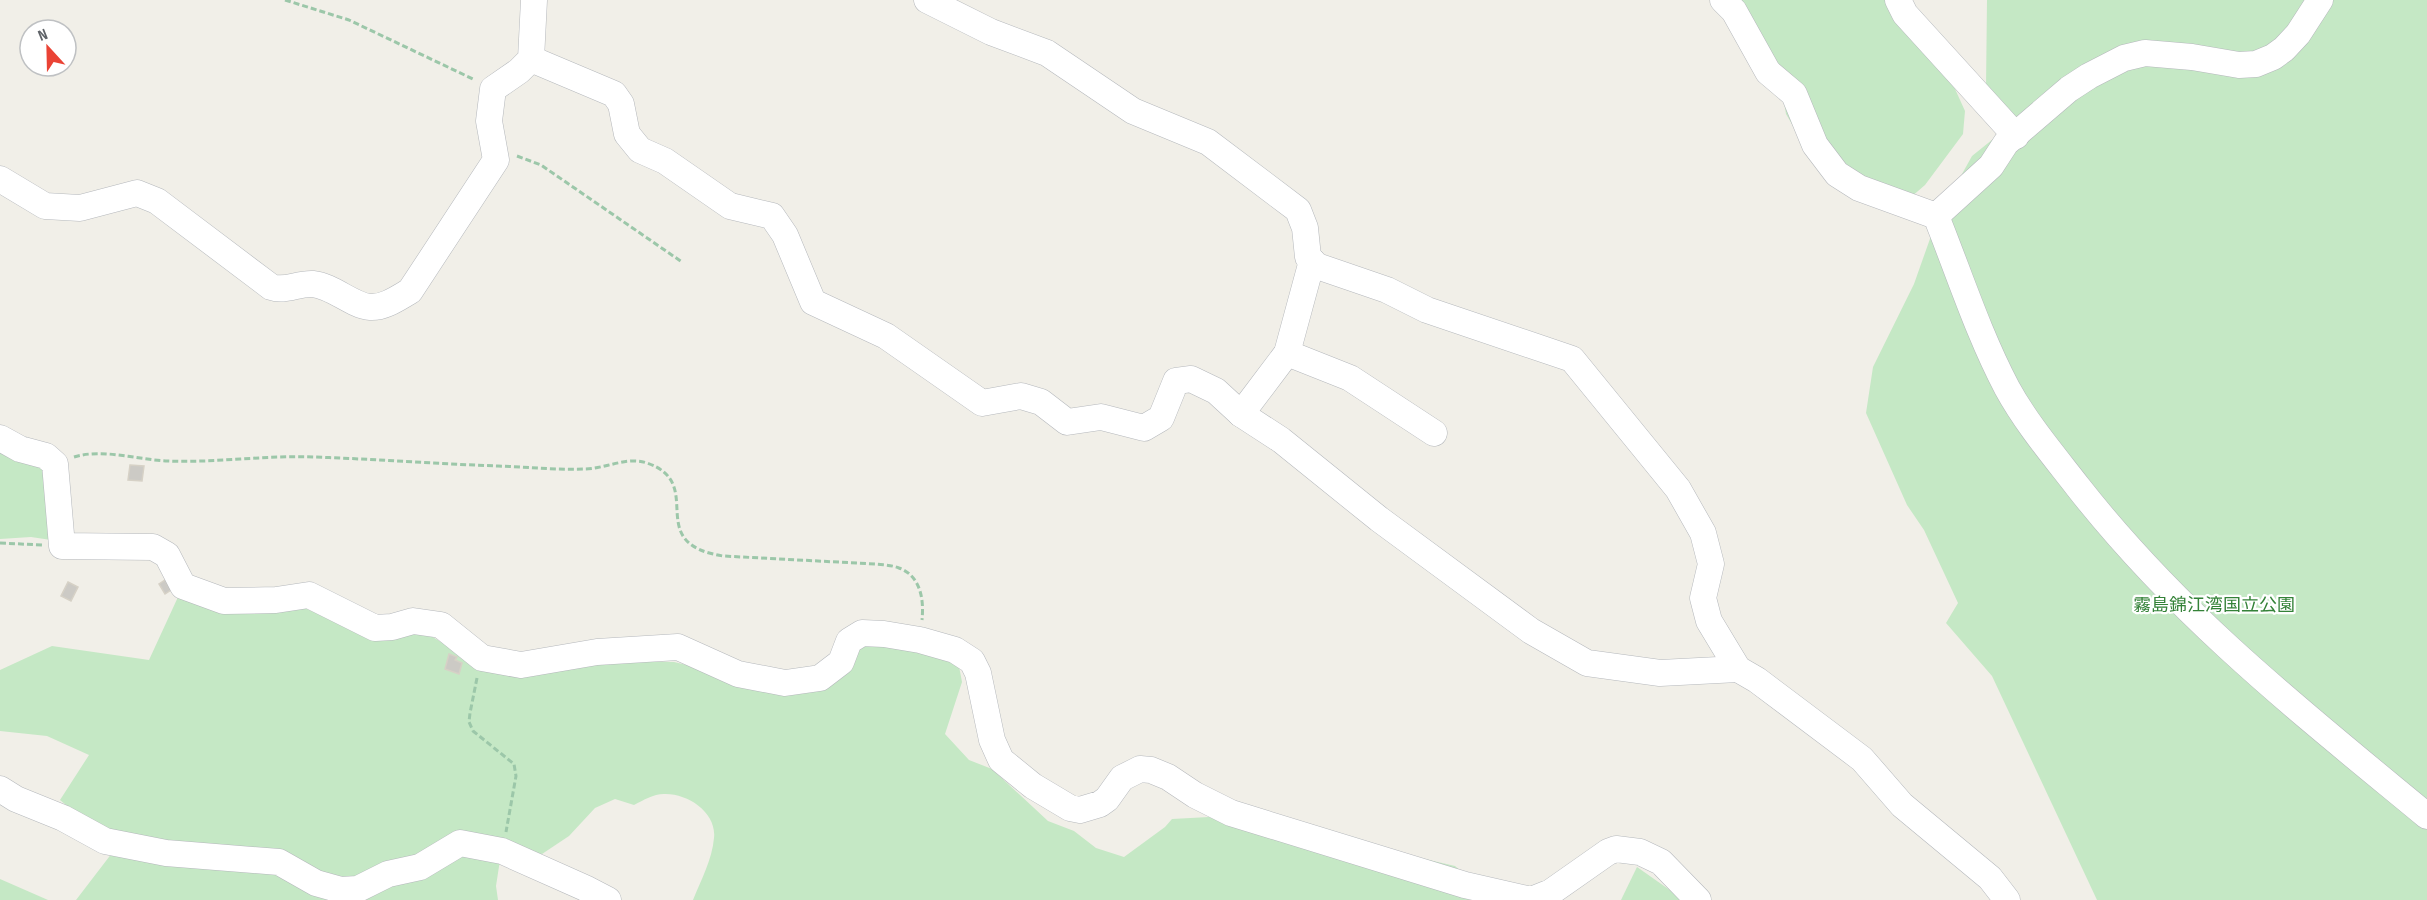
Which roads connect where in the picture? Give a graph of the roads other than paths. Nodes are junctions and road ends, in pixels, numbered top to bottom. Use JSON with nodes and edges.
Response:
{"nodes":[{"id":1,"x":534,"y":0,"type":"edge"},
{"id":2,"x":927,"y":0,"type":"edge"},
{"id":3,"x":1724,"y":0,"type":"edge"},
{"id":4,"x":1898,"y":0,"type":"edge"},
{"id":5,"x":2320,"y":0,"type":"edge"},
{"id":6,"x":531,"y":58,"type":"junction"},
{"id":7,"x":2021,"y":131,"type":"junction"},
{"id":8,"x":0,"y":179,"type":"edge"},
{"id":9,"x":1936,"y":216,"type":"junction"},
{"id":10,"x":1312,"y":261,"type":"junction"},
{"id":11,"x":1287,"y":353,"type":"junction"},
{"id":12,"x":1241,"y":414,"type":"junction"},
{"id":13,"x":1434,"y":433,"type":"dead end"},
{"id":14,"x":0,"y":438,"type":"edge"},
{"id":15,"x":1738,"y":669,"type":"junction"},
{"id":16,"x":0,"y":789,"type":"edge"},
{"id":17,"x":2427,"y":816,"type":"edge"},
{"id":18,"x":608,"y":900,"type":"edge"},
{"id":19,"x":1698,"y":900,"type":"edge"},
{"id":20,"x":2007,"y":900,"type":"edge"}],
"edges":[{"from":1,"to":6,"type":"street"},
{"from":2,"to":10,"type":"street"},
{"from":3,"to":9,"type":"street"},
{"from":4,"to":7,"type":"street"},
{"from":5,"to":7,"type":"street"},
{"from":6,"to":8,"type":"street"},
{"from":6,"to":12,"type":"street"},
{"from":7,"to":9,"type":"street"},
{"from":9,"to":17,"type":"street"},
{"from":10,"to":11,"type":"street"},
{"from":10,"to":15,"type":"street"},
{"from":11,"to":12,"type":"street"},
{"from":11,"to":13,"type":"street"},
{"from":12,"to":15,"type":"street"},
{"from":14,"to":19,"type":"street"},
{"from":15,"to":20,"type":"street"},
{"from":16,"to":18,"type":"street"}]}
